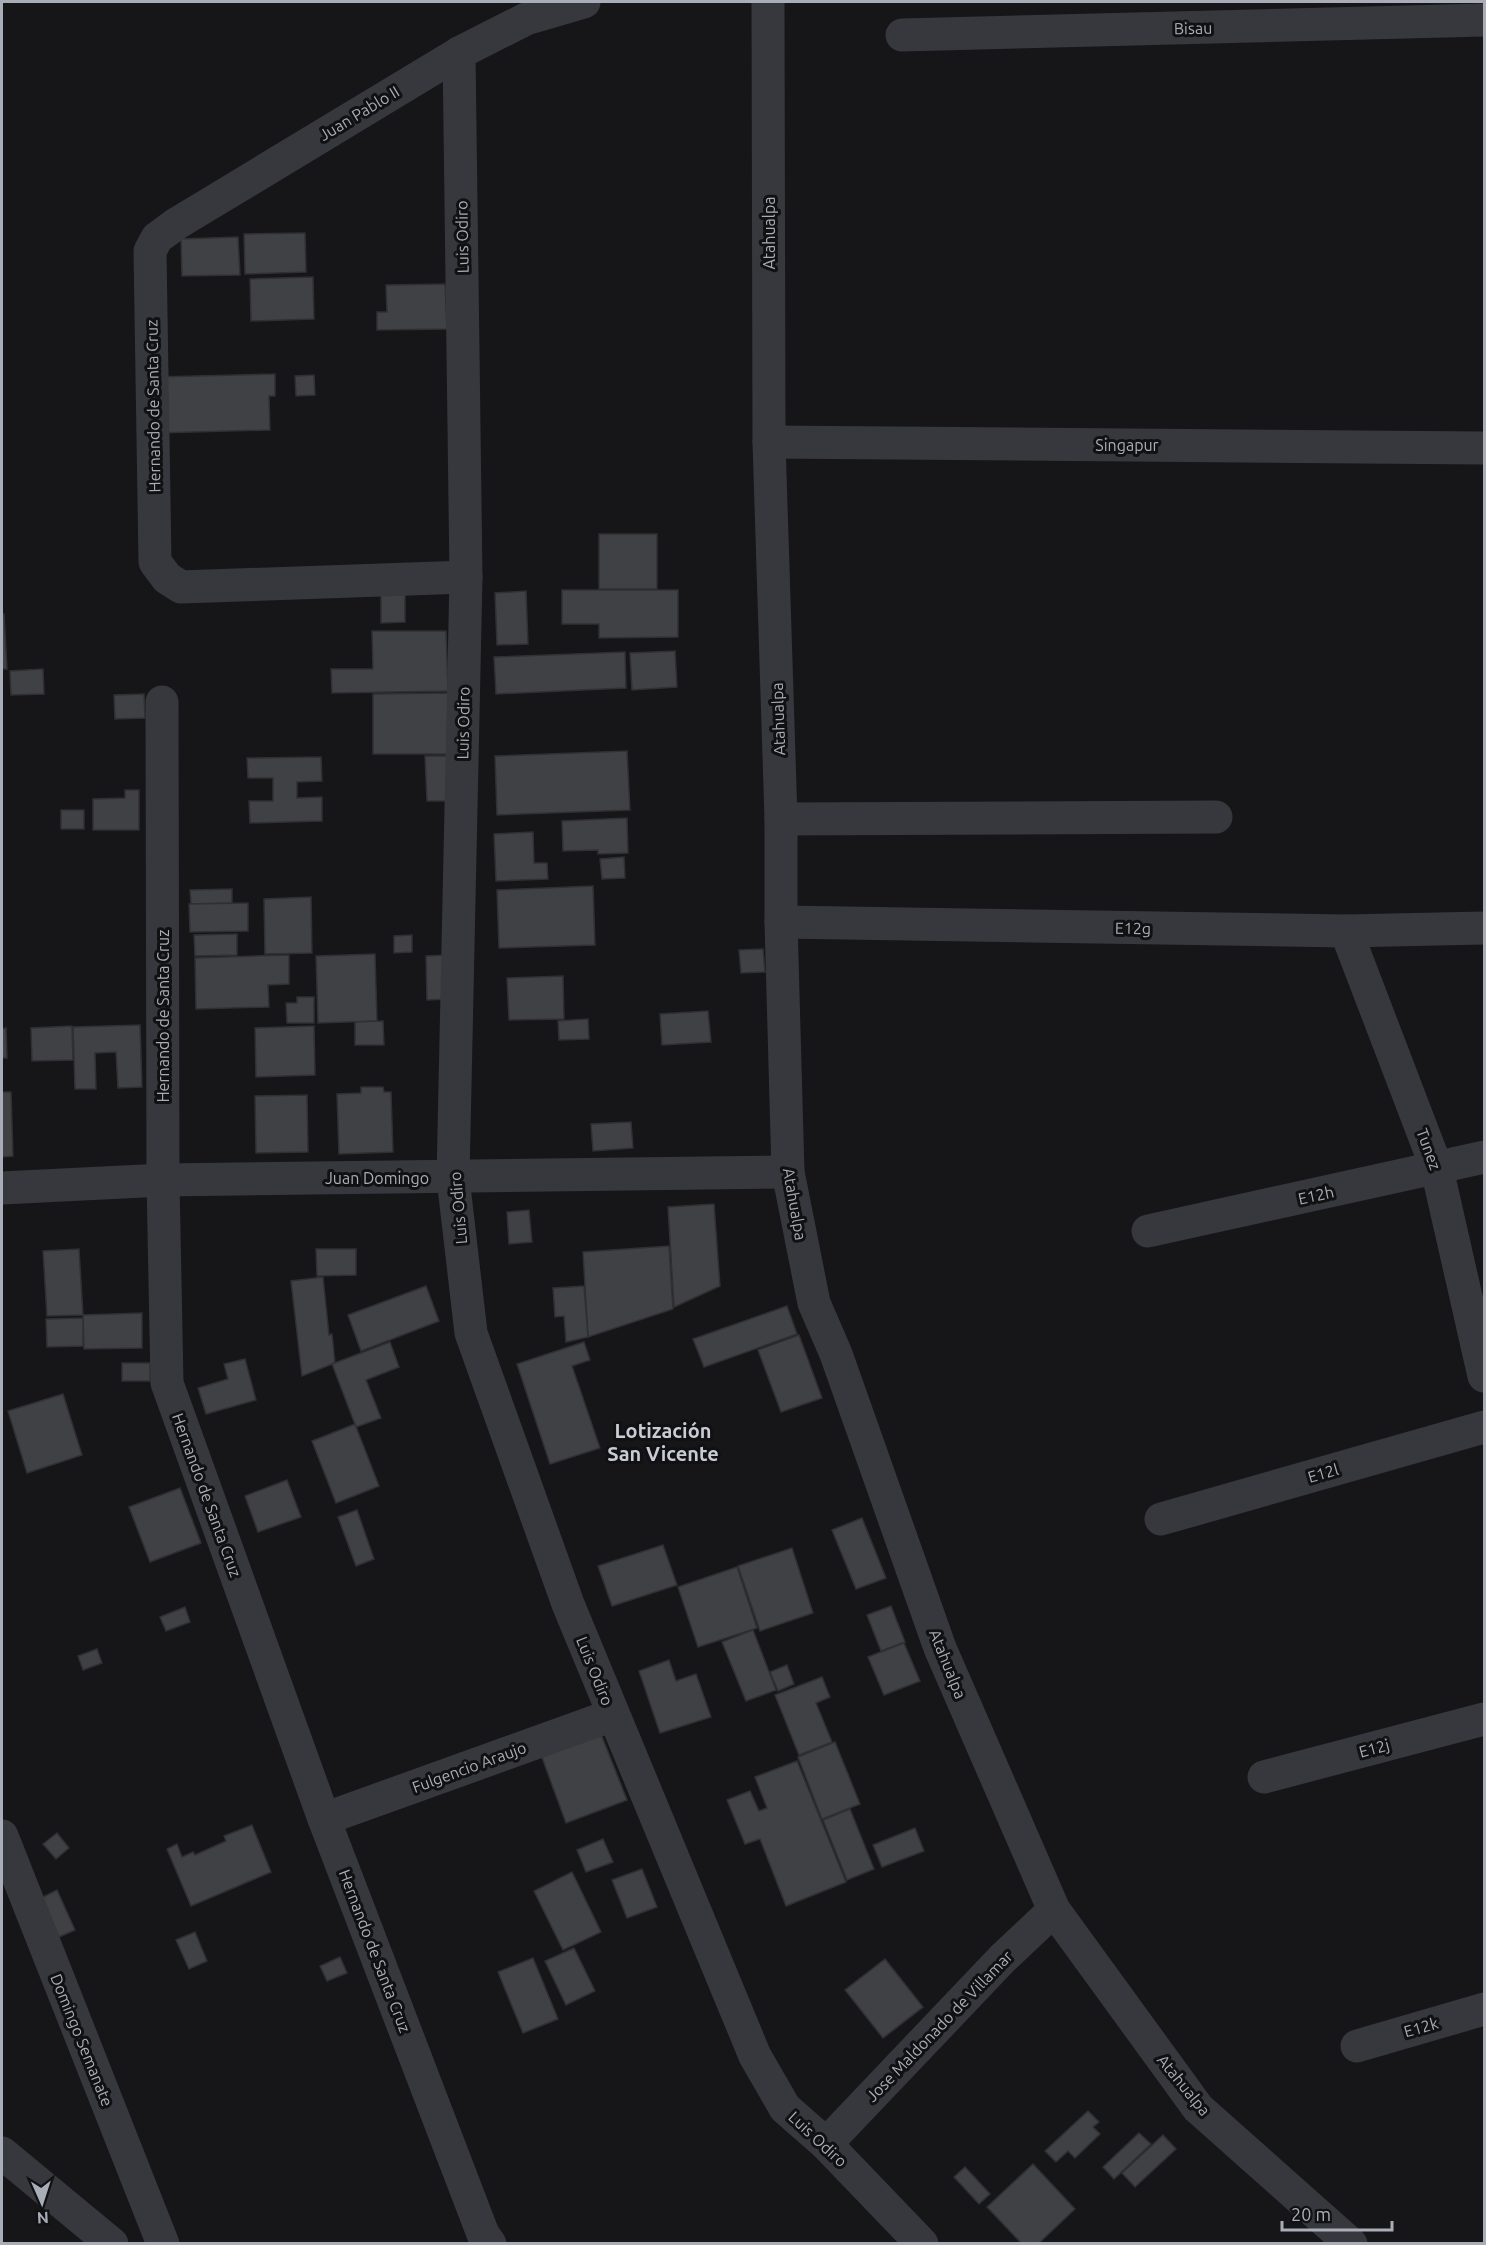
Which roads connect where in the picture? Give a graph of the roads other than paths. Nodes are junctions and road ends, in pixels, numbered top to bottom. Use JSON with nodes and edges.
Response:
{"nodes":[{"id":1,"x":584,"y":2,"type":"edge"},
{"id":2,"x":768,"y":2,"type":"edge"},
{"id":3,"x":1485,"y":21,"type":"edge"},
{"id":4,"x":902,"y":35,"type":"dead end"},
{"id":5,"x":459,"y":53,"type":"junction"},
{"id":6,"x":150,"y":251,"type":"joint"},
{"id":7,"x":769,"y":442,"type":"junction"},
{"id":8,"x":1485,"y":448,"type":"edge"},
{"id":9,"x":466,"y":577,"type":"junction"},
{"id":10,"x":162,"y":702,"type":"dead end"},
{"id":11,"x":1216,"y":817,"type":"dead end"},
{"id":12,"x":781,"y":819,"type":"junction"},
{"id":13,"x":781,"y":921,"type":"junction"},
{"id":14,"x":1485,"y":928,"type":"edge"},
{"id":15,"x":1346,"y":932,"type":"junction"},
{"id":16,"x":1485,"y":1157,"type":"edge"},
{"id":17,"x":1437,"y":1169,"type":"junction"},
{"id":18,"x":788,"y":1172,"type":"junction"},
{"id":19,"x":453,"y":1178,"type":"junction"},
{"id":20,"x":164,"y":1180,"type":"junction"},
{"id":21,"x":2,"y":1188,"type":"edge"},
{"id":22,"x":1148,"y":1231,"type":"dead end"},
{"id":23,"x":1485,"y":1376,"type":"edge"},
{"id":24,"x":1485,"y":1427,"type":"edge"},
{"id":25,"x":1161,"y":1518,"type":"dead end"},
{"id":26,"x":613,"y":1714,"type":"junction"},
{"id":27,"x":1485,"y":1719,"type":"edge"},
{"id":28,"x":1264,"y":1777,"type":"dead end"},
{"id":29,"x":324,"y":1819,"type":"junction"},
{"id":30,"x":2,"y":1836,"type":"edge"},
{"id":31,"x":1054,"y":1910,"type":"junction"},
{"id":32,"x":1485,"y":2009,"type":"edge"},
{"id":33,"x":1357,"y":2046,"type":"dead end"},
{"id":34,"x":826,"y":2144,"type":"junction"},
{"id":35,"x":2,"y":2152,"type":"edge"},
{"id":36,"x":112,"y":2244,"type":"edge"},
{"id":37,"x":163,"y":2244,"type":"edge"},
{"id":38,"x":490,"y":2244,"type":"edge"},
{"id":39,"x":922,"y":2244,"type":"edge"},
{"id":40,"x":1351,"y":2244,"type":"edge"}],
"edges":[{"from":1,"to":5,"type":"street","name":"Juan Pablo II"},
{"from":2,"to":7,"type":"street","name":"Atahualpa"},
{"from":3,"to":4,"type":"street","name":"Bisau"},
{"from":5,"to":6,"type":"street","name":"Juan Pablo II"},
{"from":5,"to":9,"type":"street","name":"Luis Odiro"},
{"from":6,"to":9,"type":"street","name":"Hernando de Santa Cruz"},
{"from":7,"to":8,"type":"street","name":"Singapur"},
{"from":7,"to":12,"type":"street","name":"Atahualpa"},
{"from":9,"to":19,"type":"street","name":"Luis Odiro"},
{"from":10,"to":20,"type":"street","name":"Hernando de Santa Cruz"},
{"from":11,"to":12,"type":"street"},
{"from":12,"to":13,"type":"street","name":"Atahualpa"},
{"from":13,"to":15,"type":"street","name":"E12g"},
{"from":13,"to":18,"type":"street","name":"Atahualpa"},
{"from":14,"to":15,"type":"street","name":"E12g"},
{"from":15,"to":17,"type":"street","name":"Tunez"},
{"from":16,"to":17,"type":"street","name":"E12h"},
{"from":17,"to":22,"type":"street","name":"E12h"},
{"from":17,"to":23,"type":"street","name":"Tunez"},
{"from":18,"to":19,"type":"street","name":"Juan Domingo"},
{"from":18,"to":31,"type":"street","name":"Atahualpa"},
{"from":19,"to":20,"type":"street","name":"Juan Domingo"},
{"from":19,"to":26,"type":"street","name":"Luis Odiro"},
{"from":20,"to":21,"type":"street","name":"Juan Domingo"},
{"from":20,"to":29,"type":"street","name":"Hernando de Santa Cruz"},
{"from":24,"to":25,"type":"street","name":"E12l"},
{"from":26,"to":29,"type":"street","name":"Fulgencio Araujo"},
{"from":26,"to":34,"type":"street","name":"Luis Odiro"},
{"from":27,"to":28,"type":"street","name":"E12j"},
{"from":29,"to":38,"type":"street","name":"Hernando de Santa Cruz"},
{"from":30,"to":37,"type":"street","name":"Domingo Semanate"},
{"from":31,"to":34,"type":"street","name":"Jose Maldonado de Villamar"},
{"from":31,"to":40,"type":"street","name":"Atahualpa"},
{"from":32,"to":33,"type":"street","name":"E12k"},
{"from":34,"to":39,"type":"street","name":"Luis Odiro"},
{"from":35,"to":36,"type":"street"}]}
